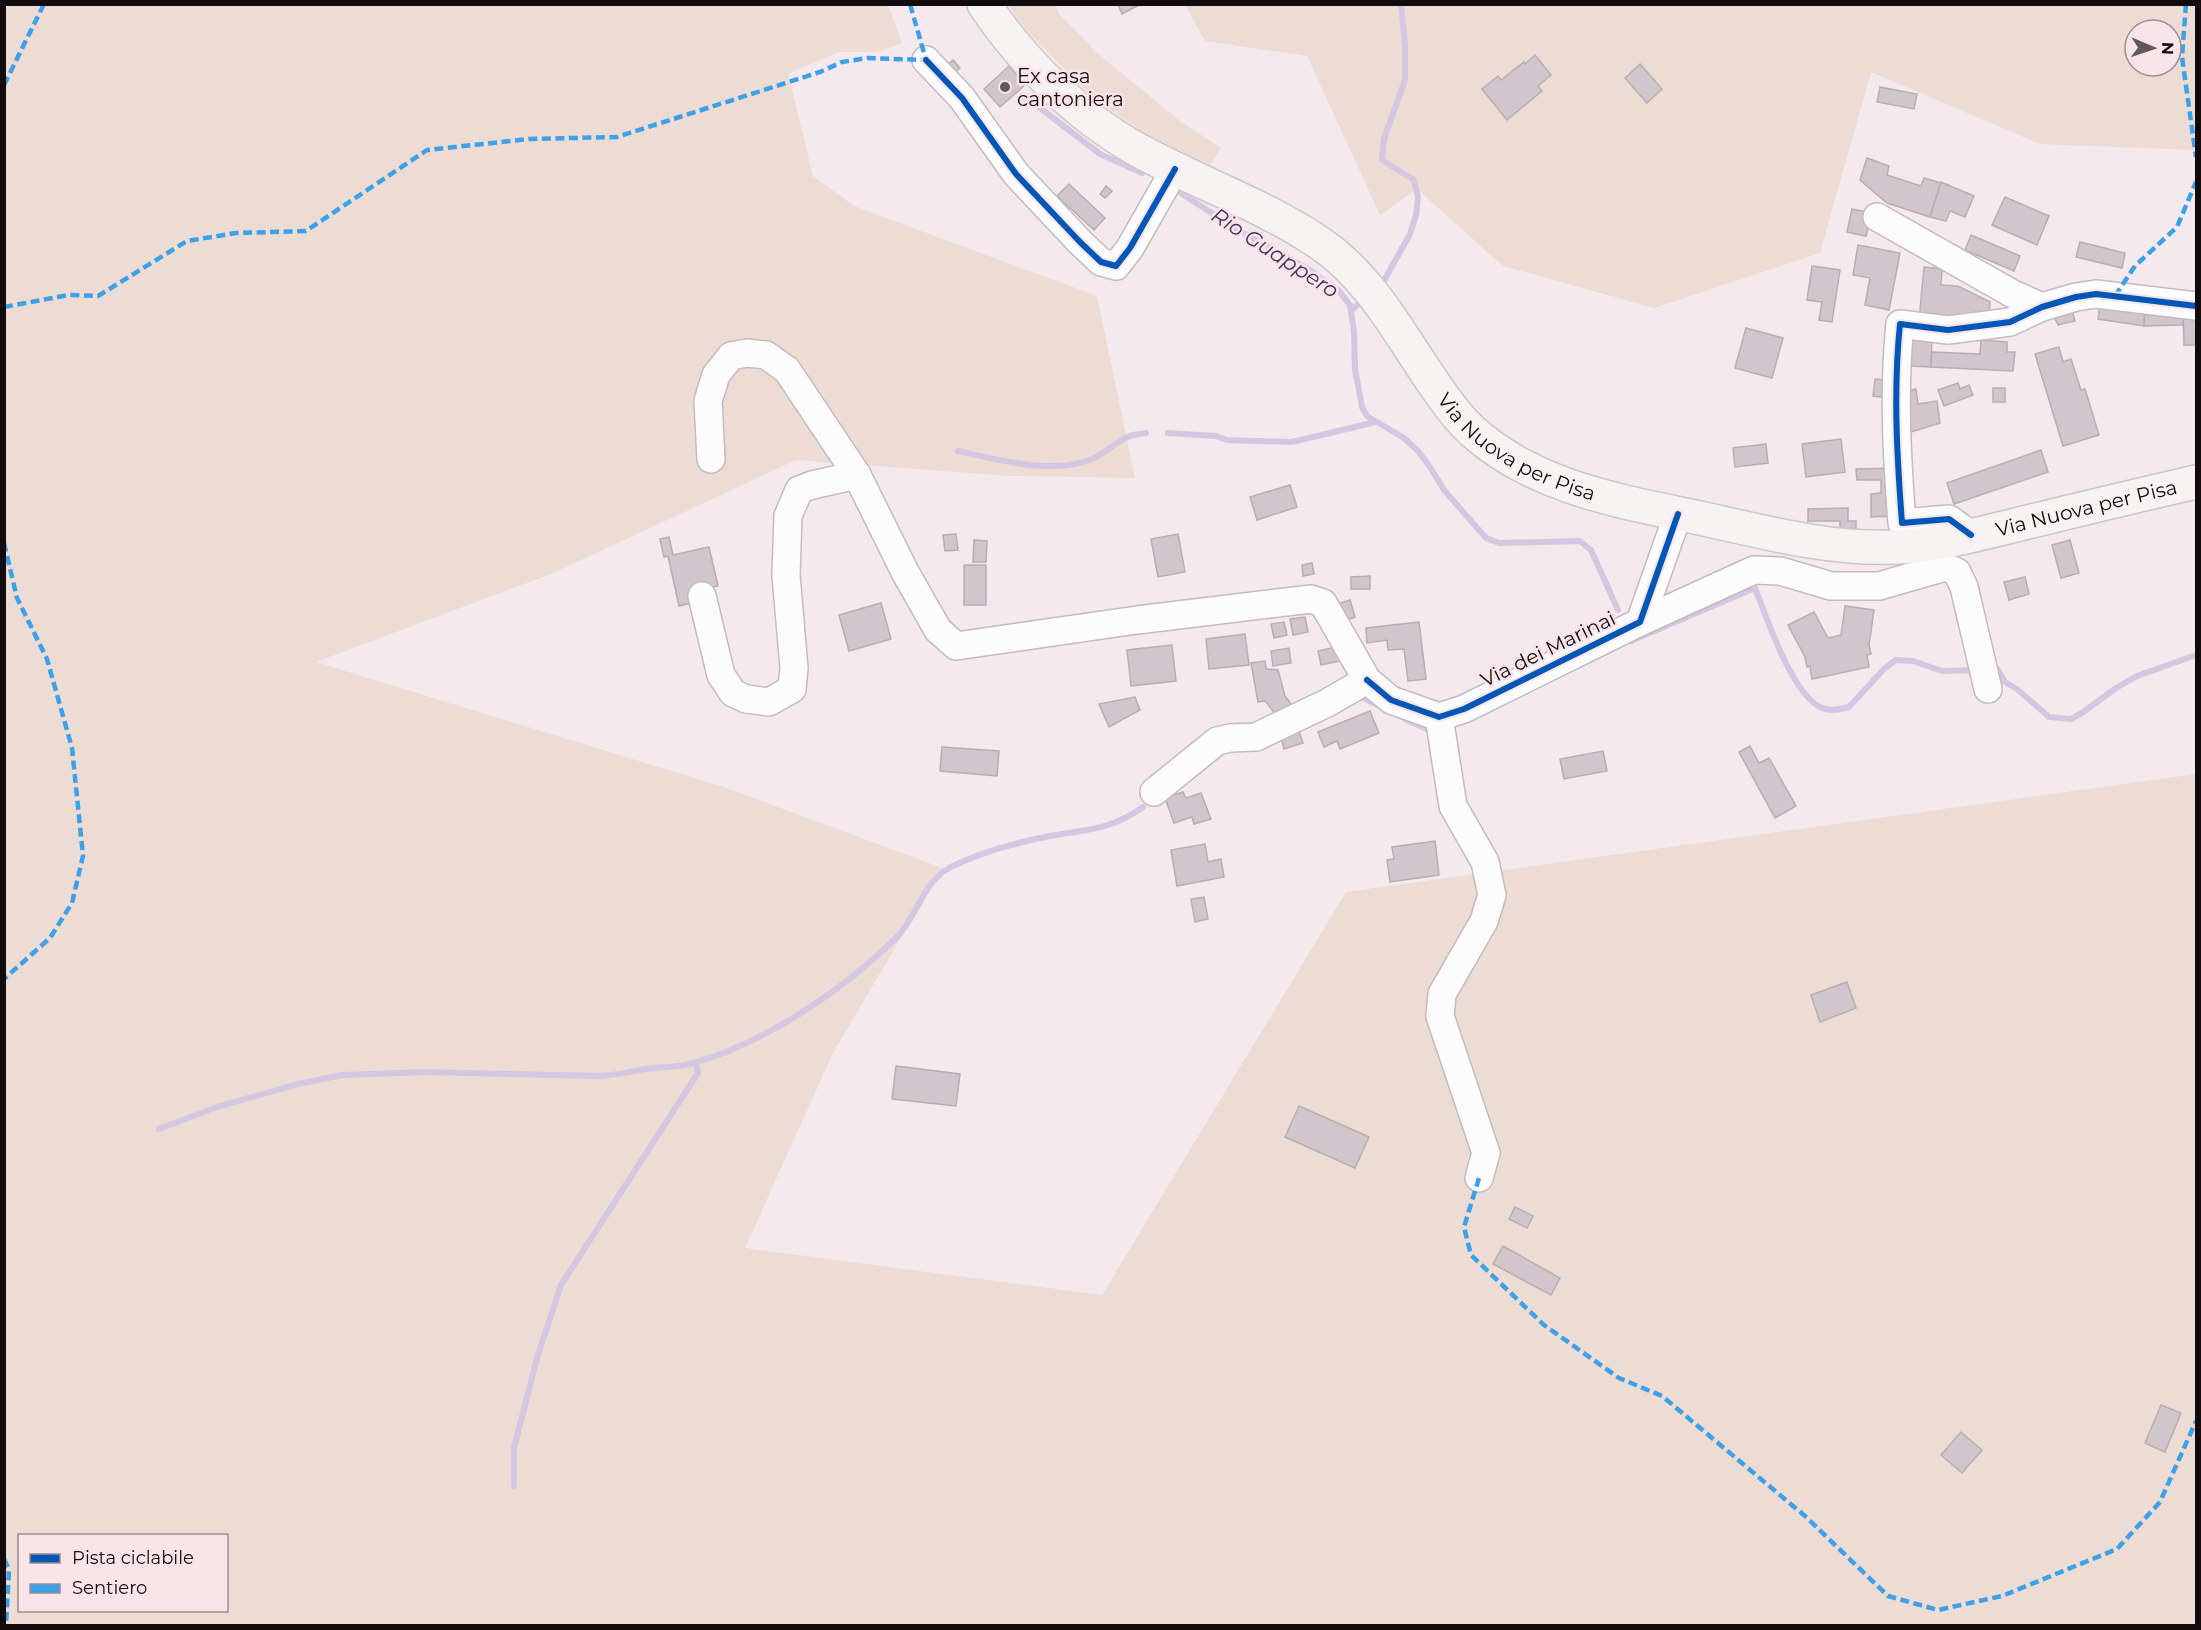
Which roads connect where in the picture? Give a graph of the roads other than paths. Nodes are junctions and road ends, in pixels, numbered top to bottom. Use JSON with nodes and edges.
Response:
{"nodes":[{"id":1,"x":984,"y":4,"type":"edge"},
{"id":2,"x":926,"y":60,"type":"dead end"},
{"id":3,"x":1175,"y":169,"type":"junction"},
{"id":4,"x":1877,"y":217,"type":"dead end"},
{"id":5,"x":2196,"y":306,"type":"edge"},
{"id":6,"x":2042,"y":307,"type":"junction"},
{"id":7,"x":711,"y":459,"type":"dead end"},
{"id":8,"x":857,"y":475,"type":"junction"},
{"id":9,"x":2196,"y":482,"type":"edge"},
{"id":10,"x":1678,"y":514,"type":"junction"},
{"id":11,"x":1971,"y":535,"type":"junction"},
{"id":12,"x":702,"y":596,"type":"dead end"},
{"id":13,"x":1640,"y":622,"type":"junction"},
{"id":14,"x":1367,"y":680,"type":"junction"},
{"id":15,"x":1988,"y":689,"type":"dead end"},
{"id":16,"x":1439,"y":717,"type":"junction"},
{"id":17,"x":1154,"y":792,"type":"dead end"},
{"id":18,"x":1479,"y":1178,"type":"dead end"}],
"edges":[{"from":1,"to":3,"type":"main road","name":"Via Nuova per Pisa"},
{"from":2,"to":3,"type":"street"},
{"from":3,"to":10,"type":"main road","name":"Via Nuova per Pisa"},
{"from":4,"to":6,"type":"street"},
{"from":5,"to":6,"type":"street"},
{"from":6,"to":11,"type":"street"},
{"from":7,"to":8,"type":"street"},
{"from":8,"to":12,"type":"street"},
{"from":8,"to":14,"type":"street"},
{"from":9,"to":11,"type":"main road","name":"Via Nuova per Pisa"},
{"from":10,"to":11,"type":"main road","name":"Via Nuova per Pisa"},
{"from":10,"to":13,"type":"street","name":"Via dei Marinai"},
{"from":13,"to":15,"type":"street","name":"Via dei Marinai"},
{"from":13,"to":16,"type":"street","name":"Via dei Marinai"},
{"from":14,"to":16,"type":"street"},
{"from":14,"to":17,"type":"street"},
{"from":16,"to":18,"type":"street"}]}
